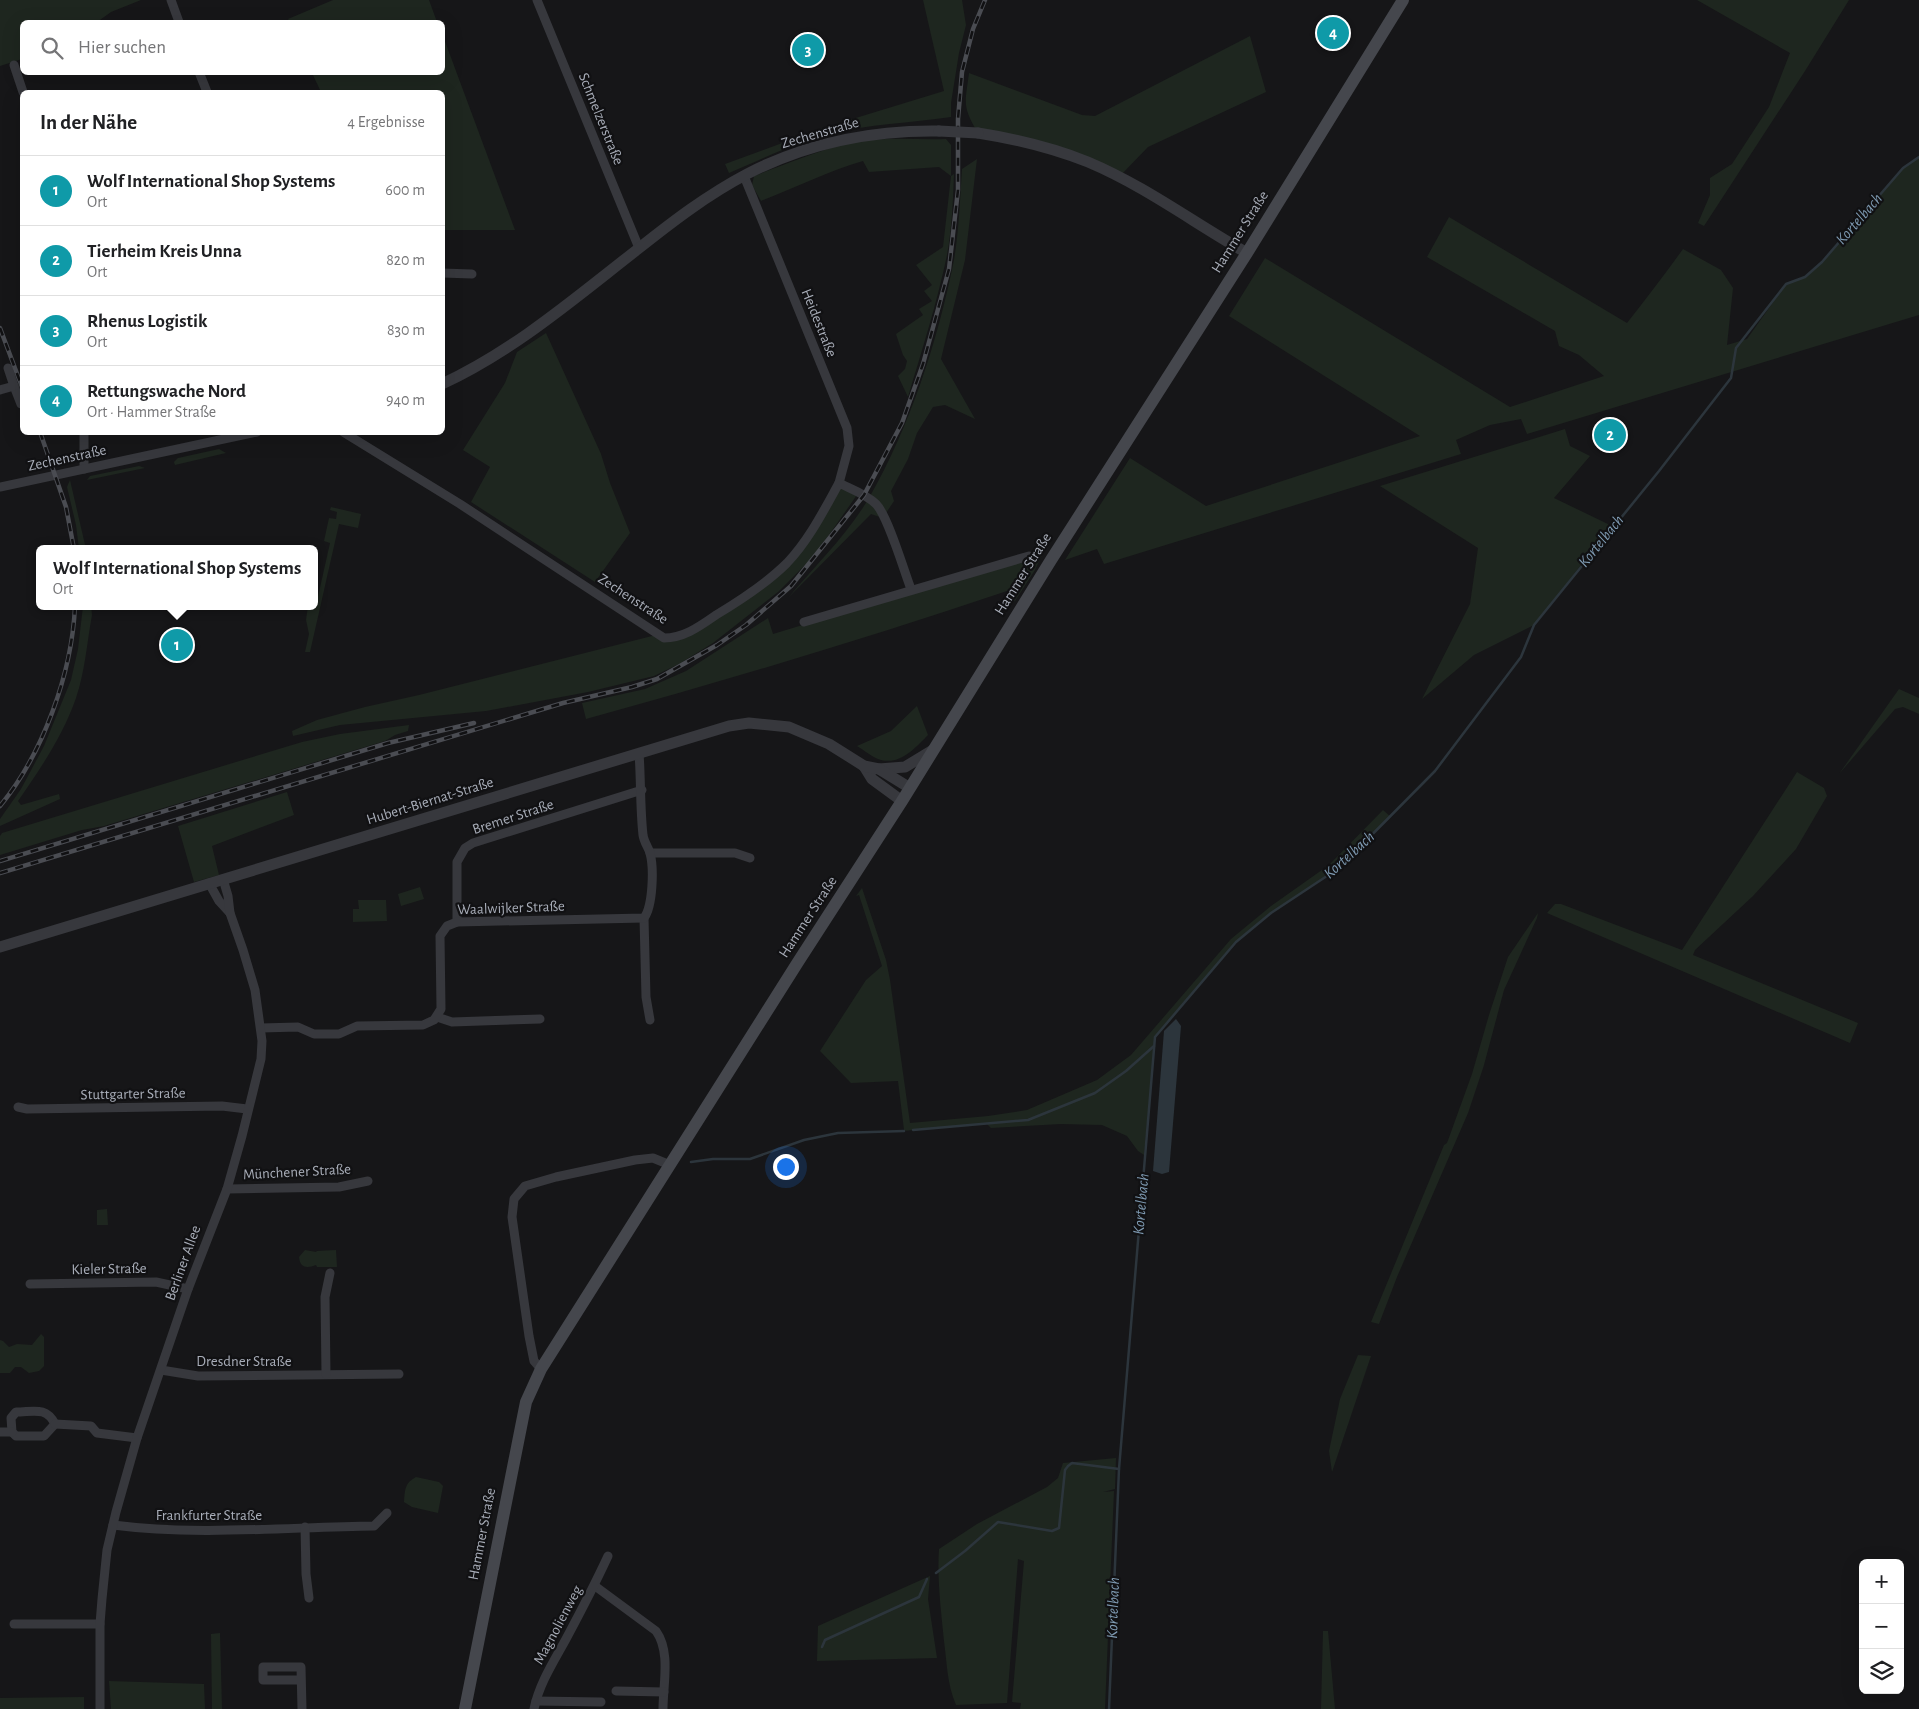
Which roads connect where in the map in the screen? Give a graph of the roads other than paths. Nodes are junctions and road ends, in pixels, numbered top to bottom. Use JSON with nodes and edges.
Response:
{"nodes":[{"id":1,"x":171,"y":0,"type":"edge"},
{"id":2,"x":538,"y":0,"type":"edge"},
{"id":3,"x":1403,"y":0,"type":"edge"},
{"id":4,"x":178,"y":20,"type":"edge"},
{"id":5,"x":14,"y":65,"type":"dead end"},
{"id":6,"x":200,"y":75,"type":"edge"},
{"id":7,"x":22,"y":90,"type":"edge"},
{"id":8,"x":205,"y":90,"type":"edge"},
{"id":9,"x":744,"y":176,"type":"junction"},
{"id":10,"x":639,"y":248,"type":"junction"},
{"id":11,"x":1247,"y":254,"type":"junction"},
{"id":12,"x":445,"y":273,"type":"edge"},
{"id":13,"x":472,"y":274,"type":"dead end"},
{"id":14,"x":8,"y":368,"type":"dead end"},
{"id":15,"x":445,"y":383,"type":"edge"},
{"id":16,"x":14,"y":386,"type":"junction"},
{"id":17,"x":0,"y":390,"type":"edge"},
{"id":18,"x":20,"y":401,"type":"edge"},
{"id":19,"x":84,"y":435,"type":"edge"},
{"id":20,"x":243,"y":435,"type":"edge"},
{"id":21,"x":348,"y":435,"type":"edge"},
{"id":22,"x":84,"y":469,"type":"junction"},
{"id":23,"x":839,"y":482,"type":"junction"},
{"id":24,"x":0,"y":487,"type":"edge"},
{"id":25,"x":1029,"y":556,"type":"dead end"},
{"id":26,"x":911,"y":589,"type":"junction"},
{"id":27,"x":804,"y":622,"type":"dead end"},
{"id":28,"x":933,"y":750,"type":"junction"},
{"id":29,"x":639,"y":753,"type":"junction"},
{"id":30,"x":864,"y":766,"type":"junction"},
{"id":31,"x":879,"y":769,"type":"junction"},
{"id":32,"x":910,"y":788,"type":"junction"},
{"id":33,"x":642,"y":790,"type":"junction"},
{"id":34,"x":902,"y":801,"type":"junction"},
{"id":35,"x":650,"y":853,"type":"junction"},
{"id":36,"x":750,"y":858,"type":"dead end"},
{"id":37,"x":223,"y":879,"type":"junction"},
{"id":38,"x":209,"y":883,"type":"junction"},
{"id":39,"x":230,"y":913,"type":"junction"},
{"id":40,"x":644,"y":918,"type":"junction"},
{"id":41,"x":457,"y":922,"type":"junction"},
{"id":42,"x":0,"y":947,"type":"edge"},
{"id":43,"x":437,"y":1017,"type":"junction"},
{"id":44,"x":540,"y":1019,"type":"dead end"},
{"id":45,"x":650,"y":1020,"type":"dead end"},
{"id":46,"x":261,"y":1028,"type":"junction"},
{"id":47,"x":18,"y":1107,"type":"dead end"},
{"id":48,"x":248,"y":1109,"type":"junction"},
{"id":49,"x":670,"y":1166,"type":"junction"},
{"id":50,"x":368,"y":1181,"type":"dead end"},
{"id":51,"x":226,"y":1189,"type":"junction"},
{"id":52,"x":330,"y":1273,"type":"dead end"},
{"id":53,"x":30,"y":1284,"type":"dead end"},
{"id":54,"x":188,"y":1290,"type":"junction"},
{"id":55,"x":541,"y":1369,"type":"junction"},
{"id":56,"x":161,"y":1370,"type":"junction"},
{"id":57,"x":326,"y":1374,"type":"junction"},
{"id":58,"x":399,"y":1374,"type":"dead end"},
{"id":59,"x":54,"y":1424,"type":"junction"},
{"id":60,"x":0,"y":1432,"type":"edge"},
{"id":61,"x":12,"y":1432,"type":"junction"},
{"id":62,"x":137,"y":1438,"type":"junction"},
{"id":63,"x":387,"y":1513,"type":"dead end"},
{"id":64,"x":112,"y":1525,"type":"junction"},
{"id":65,"x":305,"y":1527,"type":"junction"},
{"id":66,"x":608,"y":1556,"type":"dead end"},
{"id":67,"x":594,"y":1586,"type":"junction"},
{"id":68,"x":309,"y":1598,"type":"dead end"},
{"id":69,"x":14,"y":1624,"type":"dead end"},
{"id":70,"x":100,"y":1624,"type":"junction"},
{"id":71,"x":301,"y":1680,"type":"dead end"},
{"id":72,"x":616,"y":1691,"type":"dead end"},
{"id":73,"x":664,"y":1692,"type":"junction"},
{"id":74,"x":601,"y":1702,"type":"dead end"},
{"id":75,"x":535,"y":1705,"type":"edge"},
{"id":76,"x":100,"y":1709,"type":"edge"},
{"id":77,"x":302,"y":1709,"type":"edge"},
{"id":78,"x":465,"y":1709,"type":"edge"},
{"id":79,"x":663,"y":1709,"type":"edge"}],
"edges":[{"from":1,"to":4,"type":"street"},
{"from":2,"to":10,"type":"street","name":"Schmelzerstraße"},
{"from":3,"to":11,"type":"main road","name":"Hammer Straße"},
{"from":5,"to":7,"type":"street"},
{"from":6,"to":8,"type":"street"},
{"from":9,"to":10,"type":"street","name":"Zechenstraße"},
{"from":9,"to":11,"type":"street","name":"Zechenstraße","bridge":true},
{"from":9,"to":23,"type":"street","name":"Heidestraße"},
{"from":10,"to":15,"type":"street","name":"Zechenstraße"},
{"from":11,"to":28,"type":"main road","name":"Hammer Straße"},
{"from":12,"to":13,"type":"street"},
{"from":14,"to":16,"type":"street"},
{"from":16,"to":17,"type":"street"},
{"from":16,"to":18,"type":"street"},
{"from":19,"to":22,"type":"street"},
{"from":20,"to":22,"type":"street","name":"Zechenstraße"},
{"from":21,"to":23,"type":"street","name":"Zechenstraße"},
{"from":22,"to":24,"type":"street","name":"Zechenstraße"},
{"from":23,"to":26,"type":"street"},
{"from":25,"to":26,"type":"street"},
{"from":26,"to":27,"type":"street"},
{"from":28,"to":31,"type":"street"},
{"from":28,"to":32,"type":"main road","name":"Hammer Straße"},
{"from":29,"to":30,"type":"street","name":"Hubert-Biernat-Straße"},
{"from":29,"to":33,"type":"street"},
{"from":29,"to":37,"type":"street","name":"Hubert-Biernat-Straße"},
{"from":30,"to":31,"type":"street","name":"Hubert-Biernat-Straße"},
{"from":30,"to":34,"type":"street","name":"Hubert-Biernat-Straße"},
{"from":31,"to":32,"type":"street","name":"Hubert-Biernat-Straße"},
{"from":32,"to":34,"type":"main road","name":"Hammer Straße"},
{"from":33,"to":35,"type":"street"},
{"from":33,"to":41,"type":"street","name":"Bremer Straße"},
{"from":34,"to":49,"type":"main road","name":"Hammer Straße"},
{"from":35,"to":36,"type":"street"},
{"from":35,"to":40,"type":"street"},
{"from":37,"to":38,"type":"street","name":"Hubert-Biernat-Straße"},
{"from":37,"to":39,"type":"street","name":"Berliner Allee"},
{"from":38,"to":39,"type":"street","name":"Berliner Allee"},
{"from":38,"to":42,"type":"street","name":"Hubert-Biernat-Straße"},
{"from":39,"to":46,"type":"street","name":"Berliner Allee"},
{"from":40,"to":41,"type":"street","name":"Waalwijker Straße"},
{"from":40,"to":45,"type":"street"},
{"from":41,"to":43,"type":"street","name":"Waalwijker Straße"},
{"from":43,"to":44,"type":"street"},
{"from":43,"to":46,"type":"street"},
{"from":46,"to":48,"type":"street","name":"Berliner Allee"},
{"from":47,"to":48,"type":"street","name":"Stuttgarter Straße"},
{"from":48,"to":51,"type":"street","name":"Berliner Allee"},
{"from":49,"to":55,"type":"main road","name":"Hammer Straße"},
{"from":49,"to":55,"type":"street"},
{"from":50,"to":51,"type":"street","name":"Münchener Straße"},
{"from":51,"to":54,"type":"street","name":"Berliner Allee"},
{"from":52,"to":57,"type":"street"},
{"from":53,"to":54,"type":"street","name":"Kieler Straße"},
{"from":54,"to":56,"type":"street","name":"Berliner Allee"},
{"from":55,"to":78,"type":"main road","name":"Hammer Straße"},
{"from":56,"to":57,"type":"street","name":"Dresdner Straße"},
{"from":56,"to":62,"type":"street","name":"Berliner Allee"},
{"from":57,"to":58,"type":"street","name":"Dresdner Straße"},
{"from":59,"to":61,"type":"street"},
{"from":59,"to":61,"type":"street"},
{"from":59,"to":62,"type":"street"},
{"from":60,"to":61,"type":"street"},
{"from":62,"to":64,"type":"street","name":"Berliner Allee"},
{"from":63,"to":65,"type":"street","name":"Frankfurter Straße"},
{"from":64,"to":65,"type":"street","name":"Frankfurter Straße"},
{"from":64,"to":70,"type":"street","name":"Berliner Allee"},
{"from":65,"to":68,"type":"street"},
{"from":66,"to":67,"type":"street","name":"Magnolienweg"},
{"from":67,"to":73,"type":"street"},
{"from":67,"to":75,"type":"street","name":"Magnolienweg"},
{"from":69,"to":70,"type":"street"},
{"from":70,"to":76,"type":"street","name":"Berliner Allee"},
{"from":71,"to":77,"type":"street"},
{"from":72,"to":73,"type":"street"},
{"from":73,"to":79,"type":"street"},
{"from":74,"to":75,"type":"street"}]}
